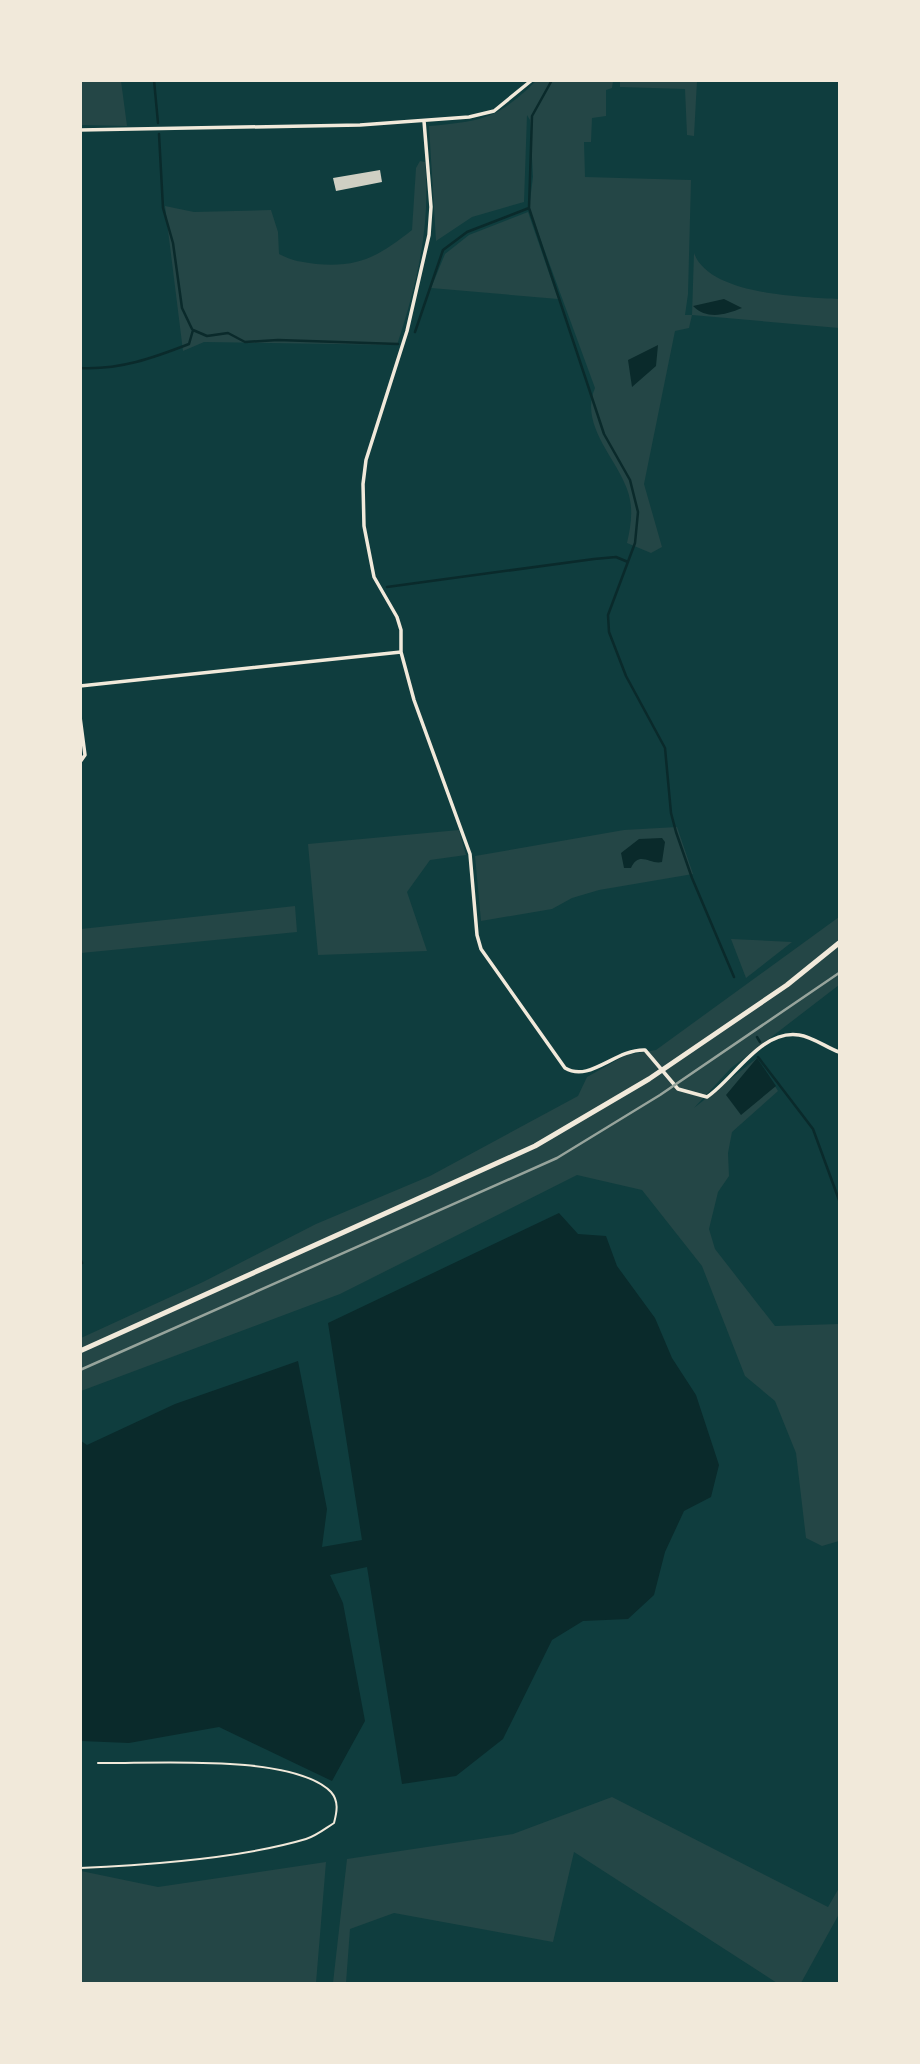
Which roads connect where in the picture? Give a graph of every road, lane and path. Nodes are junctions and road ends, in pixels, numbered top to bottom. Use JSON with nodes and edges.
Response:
{"nodes":[{"id":1,"x":532,"y":80,"type":"edge"},
{"id":2,"x":424,"y":121,"type":"junction"},
{"id":3,"x":80,"y":130,"type":"edge"},
{"id":4,"x":401,"y":652,"type":"junction"},
{"id":5,"x":80,"y":686,"type":"edge"},
{"id":6,"x":80,"y":718,"type":"edge"},
{"id":7,"x":80,"y":762,"type":"edge"},
{"id":8,"x":839,"y":943,"type":"edge"},
{"id":9,"x":839,"y":1052,"type":"edge"},
{"id":10,"x":80,"y":1351,"type":"edge"},
{"id":11,"x":98,"y":1763,"type":"dead end"},
{"id":12,"x":80,"y":1868,"type":"edge"}],
"edges":[{"from":1,"to":2,"type":"street"},
{"from":2,"to":3,"type":"street"},
{"from":2,"to":4,"type":"street"},
{"from":4,"to":5,"type":"street"},
{"from":4,"to":9,"type":"street"},
{"from":6,"to":7,"type":"street"},
{"from":8,"to":10,"type":"main road"},
{"from":11,"to":12,"type":"lane"}]}
